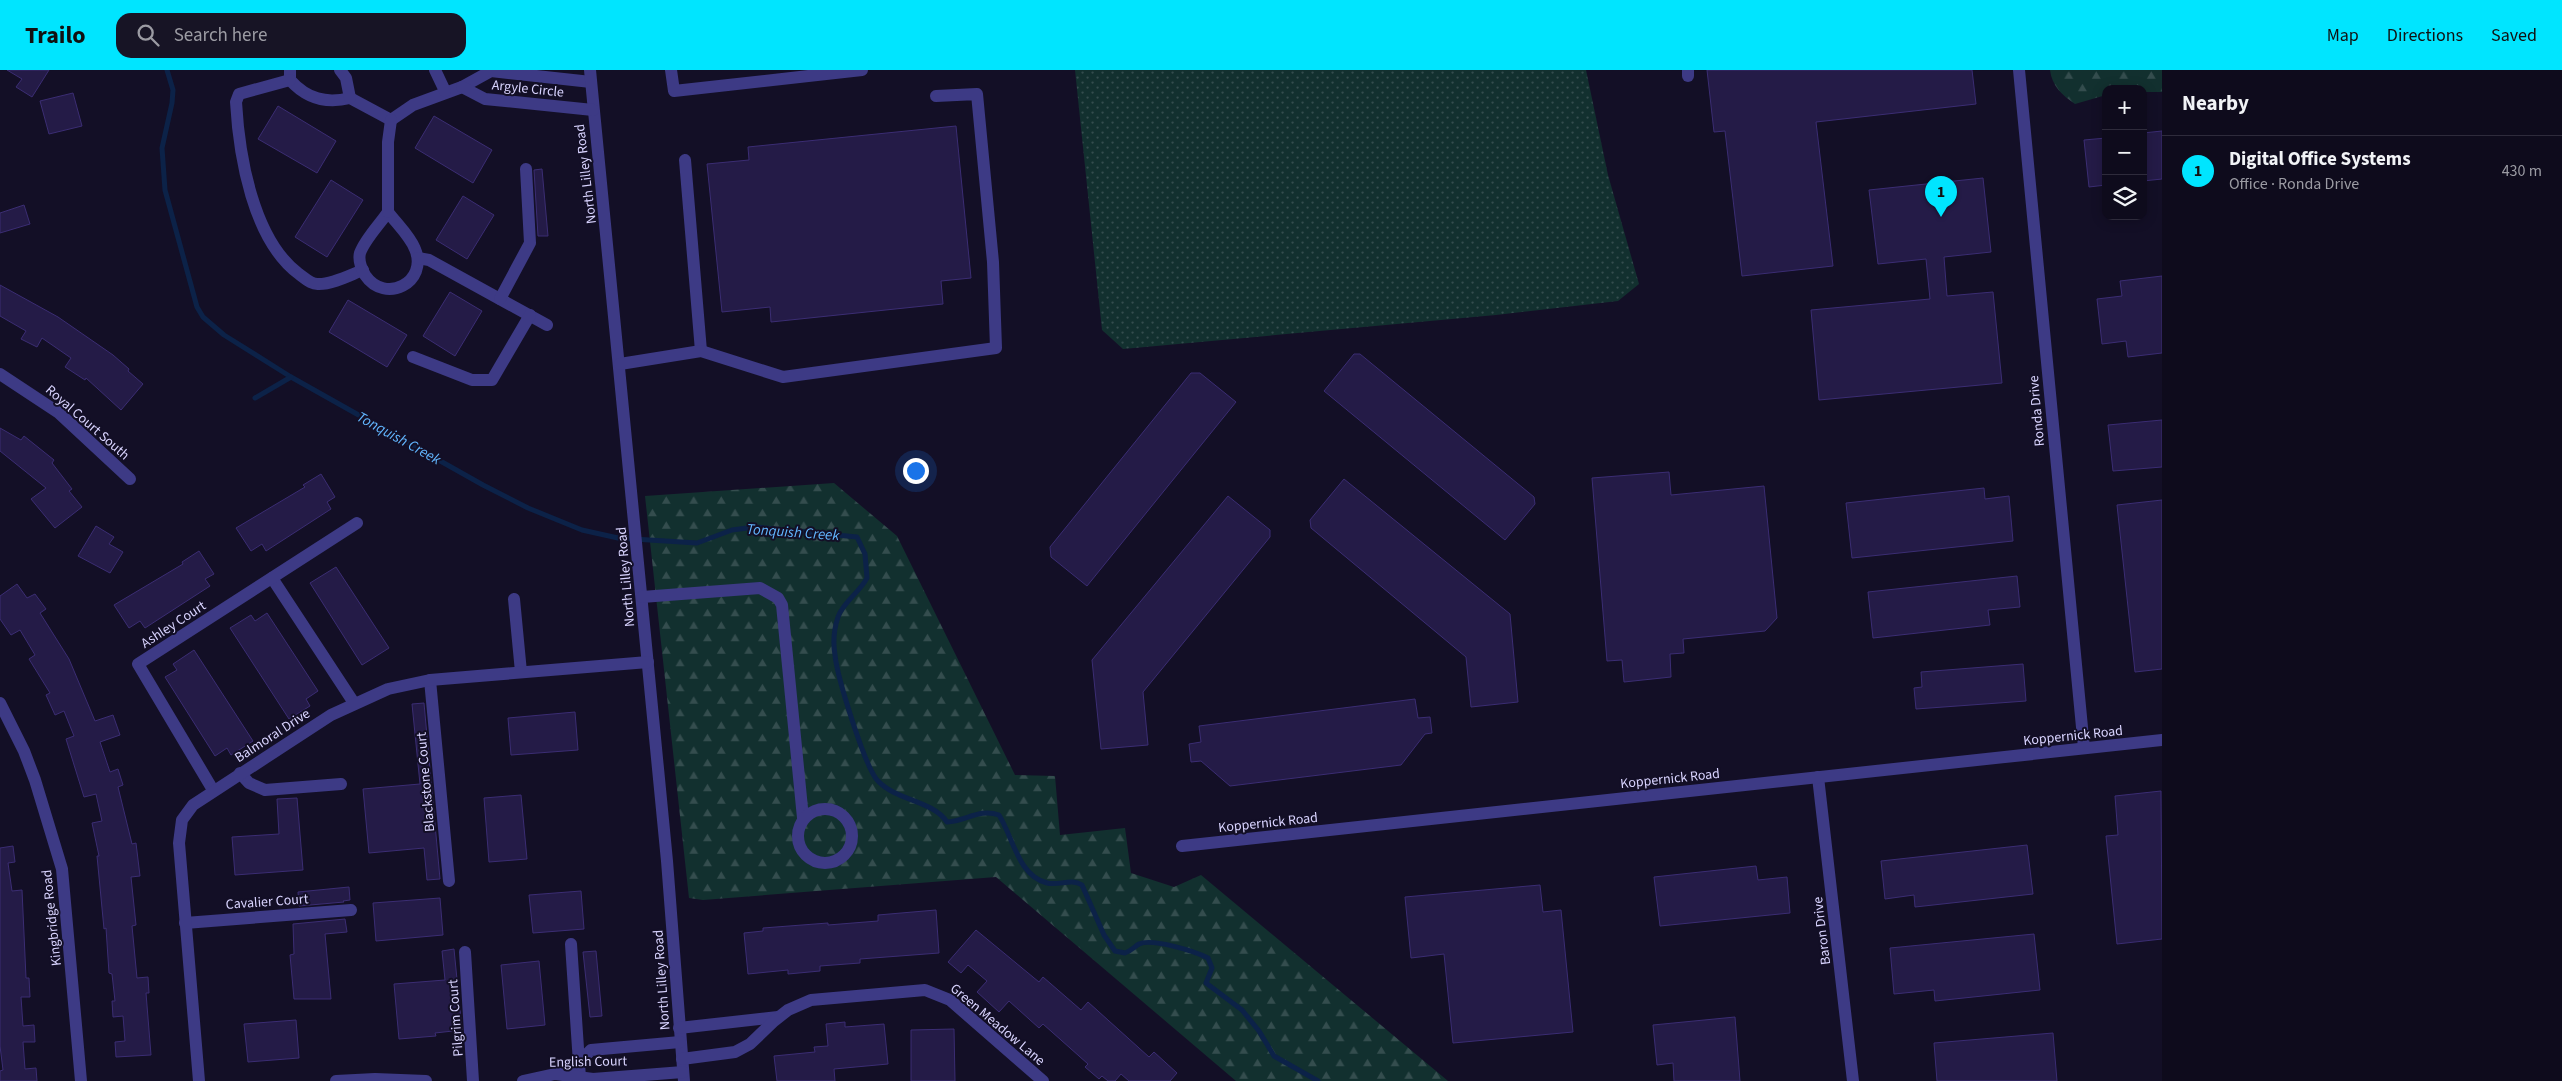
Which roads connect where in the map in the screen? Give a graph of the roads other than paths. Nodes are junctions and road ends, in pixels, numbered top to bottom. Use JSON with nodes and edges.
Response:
{"nodes":[{"id":1,"x":340,"y":70,"type":"edge"},
{"id":2,"x":434,"y":70,"type":"edge"},
{"id":3,"x":671,"y":70,"type":"edge"},
{"id":4,"x":862,"y":70,"type":"edge"},
{"id":5,"x":2018,"y":70,"type":"edge"},
{"id":6,"x":290,"y":75,"type":"edge"},
{"id":7,"x":591,"y":76,"type":"edge"},
{"id":8,"x":462,"y":87,"type":"junction"},
{"id":9,"x":445,"y":92,"type":"junction"},
{"id":10,"x":936,"y":96,"type":"dead end"},
{"id":11,"x":350,"y":98,"type":"junction"},
{"id":12,"x":593,"y":110,"type":"junction"},
{"id":13,"x":391,"y":120,"type":"junction"},
{"id":14,"x":685,"y":160,"type":"dead end"},
{"id":15,"x":526,"y":169,"type":"dead end"},
{"id":16,"x":388,"y":212,"type":"junction"},
{"id":17,"x":418,"y":258,"type":"junction"},
{"id":18,"x":363,"y":270,"type":"junction"},
{"id":19,"x":500,"y":299,"type":"junction"},
{"id":20,"x":530,"y":315,"type":"junction"},
{"id":21,"x":547,"y":324,"type":"dead end"},
{"id":22,"x":701,"y":351,"type":"junction"},
{"id":23,"x":413,"y":357,"type":"dead end"},
{"id":24,"x":620,"y":364,"type":"junction"},
{"id":25,"x":0,"y":374,"type":"edge"},
{"id":26,"x":130,"y":479,"type":"dead end"},
{"id":27,"x":357,"y":523,"type":"dead end"},
{"id":28,"x":272,"y":578,"type":"junction"},
{"id":29,"x":642,"y":598,"type":"junction"},
{"id":30,"x":514,"y":599,"type":"dead end"},
{"id":31,"x":648,"y":662,"type":"junction"},
{"id":32,"x":521,"y":672,"type":"junction"},
{"id":33,"x":430,"y":680,"type":"junction"},
{"id":34,"x":0,"y":703,"type":"edge"},
{"id":35,"x":354,"y":703,"type":"junction"},
{"id":36,"x":2162,"y":740,"type":"edge"},
{"id":37,"x":2084,"y":748,"type":"junction"},
{"id":38,"x":240,"y":773,"type":"junction"},
{"id":39,"x":1818,"y":778,"type":"junction"},
{"id":40,"x":340,"y":784,"type":"dead end"},
{"id":41,"x":213,"y":790,"type":"junction"},
{"id":42,"x":803,"y":818,"type":"junction"},
{"id":43,"x":1182,"y":846,"type":"dead end"},
{"id":44,"x":449,"y":881,"type":"dead end"},
{"id":45,"x":351,"y":910,"type":"dead end"},
{"id":46,"x":185,"y":923,"type":"junction"},
{"id":47,"x":571,"y":944,"type":"dead end"},
{"id":48,"x":465,"y":952,"type":"dead end"},
{"id":49,"x":778,"y":1017,"type":"junction"},
{"id":50,"x":679,"y":1028,"type":"junction"},
{"id":51,"x":680,"y":1042,"type":"junction"},
{"id":52,"x":580,"y":1061,"type":"junction"},
{"id":53,"x":683,"y":1071,"type":"edge"},
{"id":54,"x":555,"y":1074,"type":"junction"},
{"id":55,"x":580,"y":1078,"type":"junction"},
{"id":56,"x":375,"y":1080,"type":"edge"},
{"id":57,"x":81,"y":1081,"type":"edge"},
{"id":58,"x":199,"y":1081,"type":"edge"},
{"id":59,"x":336,"y":1081,"type":"edge"},
{"id":60,"x":426,"y":1081,"type":"edge"},
{"id":61,"x":474,"y":1081,"type":"edge"},
{"id":62,"x":523,"y":1081,"type":"edge"},
{"id":63,"x":1041,"y":1081,"type":"edge"},
{"id":64,"x":1853,"y":1081,"type":"edge"}],
"edges":[{"from":1,"to":11,"type":"street"},
{"from":2,"to":9,"type":"street"},
{"from":3,"to":4,"type":"street"},
{"from":5,"to":37,"type":"street","name":"Ronda Drive"},
{"from":6,"to":11,"type":"street"},
{"from":6,"to":18,"type":"street"},
{"from":7,"to":8,"type":"street","name":"Argyle Circle"},
{"from":7,"to":12,"type":"street","name":"North Lilley Road"},
{"from":8,"to":9,"type":"street","name":"Argyle Circle"},
{"from":8,"to":12,"type":"street","name":"Argyle Circle"},
{"from":9,"to":13,"type":"street","name":"Argyle Circle"},
{"from":10,"to":22,"type":"street"},
{"from":11,"to":13,"type":"street"},
{"from":12,"to":24,"type":"street","name":"North Lilley Road"},
{"from":13,"to":16,"type":"street"},
{"from":14,"to":22,"type":"street"},
{"from":15,"to":19,"type":"street"},
{"from":16,"to":17,"type":"street"},
{"from":16,"to":18,"type":"street"},
{"from":17,"to":18,"type":"street"},
{"from":17,"to":19,"type":"street"},
{"from":19,"to":20,"type":"street"},
{"from":20,"to":21,"type":"street"},
{"from":20,"to":23,"type":"street"},
{"from":22,"to":24,"type":"street"},
{"from":24,"to":29,"type":"street","name":"North Lilley Road"},
{"from":25,"to":26,"type":"street","name":"Royal Court South"},
{"from":27,"to":28,"type":"street","name":"Ashley Court"},
{"from":28,"to":35,"type":"street"},
{"from":28,"to":41,"type":"street","name":"Ashley Court"},
{"from":29,"to":31,"type":"street","name":"North Lilley Road"},
{"from":29,"to":42,"type":"street"},
{"from":30,"to":32,"type":"street"},
{"from":31,"to":32,"type":"street","name":"Balmoral Drive"},
{"from":31,"to":50,"type":"street","name":"North Lilley Road"},
{"from":32,"to":33,"type":"street","name":"Balmoral Drive"},
{"from":33,"to":35,"type":"street","name":"Balmoral Drive"},
{"from":33,"to":44,"type":"street","name":"Blackstone Court"},
{"from":34,"to":57,"type":"street","name":"Kingbridge Road"},
{"from":35,"to":38,"type":"street","name":"Balmoral Drive"},
{"from":36,"to":37,"type":"street","name":"Koppernick Road"},
{"from":37,"to":39,"type":"street","name":"Koppernick Road"},
{"from":38,"to":40,"type":"street"},
{"from":38,"to":41,"type":"street","name":"Balmoral Drive"},
{"from":39,"to":43,"type":"street","name":"Koppernick Road"},
{"from":39,"to":64,"type":"street","name":"Baron Drive"},
{"from":41,"to":46,"type":"street","name":"Balmoral Drive"},
{"from":42,"to":42,"type":"street"},
{"from":45,"to":46,"type":"street","name":"Cavalier Court"},
{"from":46,"to":58,"type":"street","name":"Balmoral Drive"},
{"from":47,"to":52,"type":"street"},
{"from":48,"to":61,"type":"street","name":"Pilgrim Court"},
{"from":49,"to":50,"type":"street"},
{"from":49,"to":53,"type":"street","name":"Green Meadow Lane"},
{"from":49,"to":63,"type":"street","name":"Green Meadow Lane"},
{"from":50,"to":51,"type":"street","name":"North Lilley Road"},
{"from":51,"to":52,"type":"street"},
{"from":51,"to":53,"type":"street","name":"North Lilley Road"},
{"from":52,"to":54,"type":"street"},
{"from":52,"to":55,"type":"street"},
{"from":53,"to":55,"type":"street","name":"English Court"},
{"from":54,"to":55,"type":"street","name":"English Court"},
{"from":54,"to":62,"type":"street","name":"English Court"},
{"from":56,"to":59,"type":"street"},
{"from":56,"to":60,"type":"street"}]}
